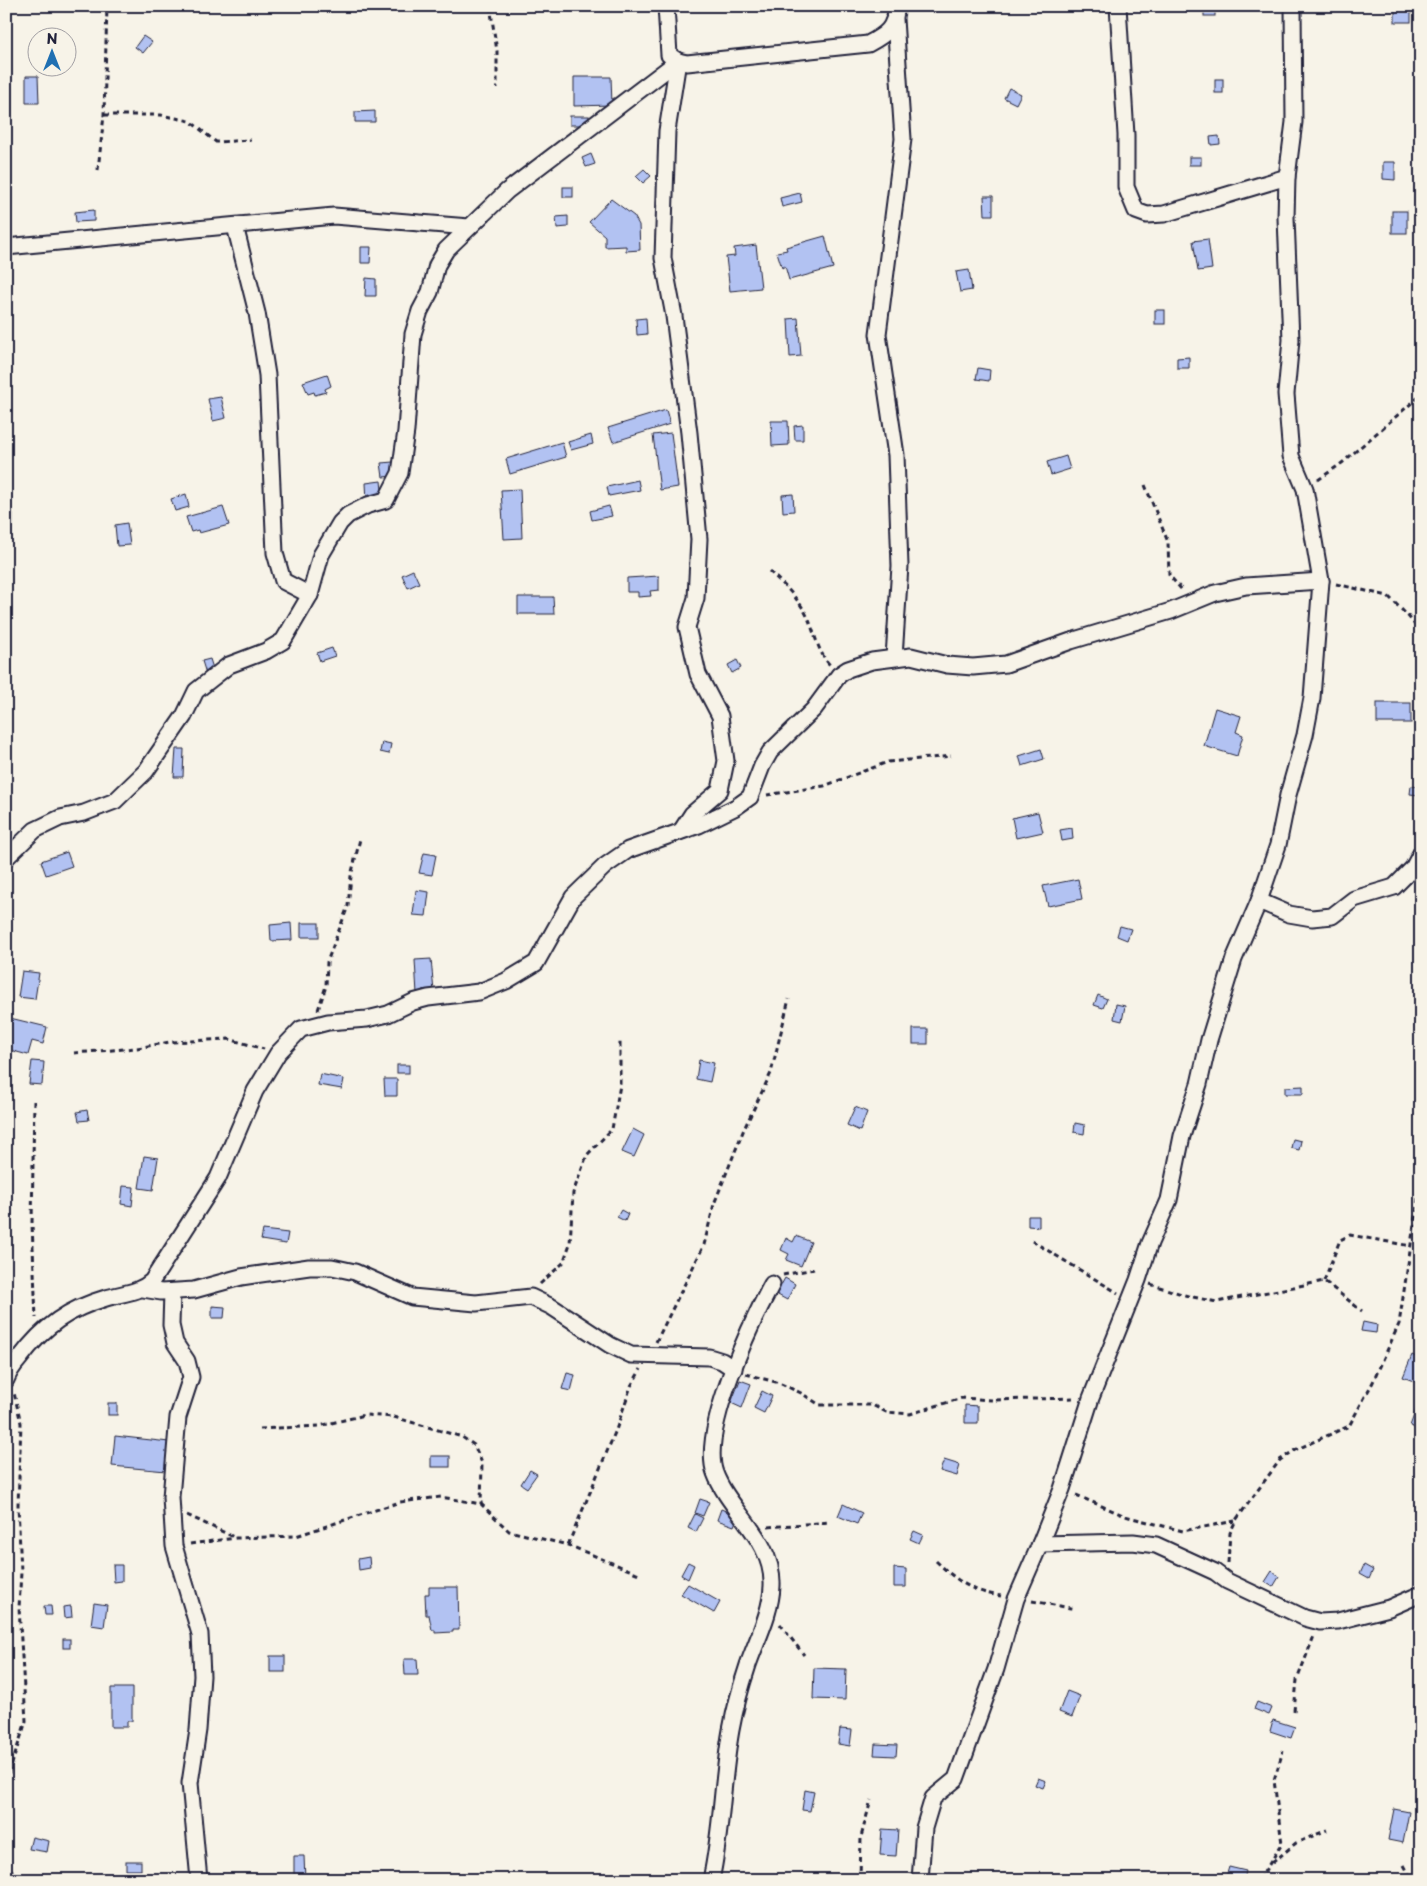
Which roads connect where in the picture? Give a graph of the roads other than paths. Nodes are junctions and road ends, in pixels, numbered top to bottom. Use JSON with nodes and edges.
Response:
{"nodes":[{"id":1,"x":666,"y":6,"type":"edge"},
{"id":2,"x":1118,"y":6,"type":"edge"},
{"id":3,"x":1293,"y":6,"type":"edge"},
{"id":4,"x":896,"y":13,"type":"edge"},
{"id":5,"x":678,"y":61,"type":"junction"},
{"id":6,"x":1287,"y":176,"type":"junction"},
{"id":7,"x":235,"y":226,"type":"junction"},
{"id":8,"x":469,"y":227,"type":"junction"},
{"id":9,"x":6,"y":247,"type":"edge"},
{"id":10,"x":1321,"y":581,"type":"junction"},
{"id":11,"x":310,"y":595,"type":"junction"},
{"id":12,"x":894,"y":657,"type":"junction"},
{"id":13,"x":681,"y":831,"type":"junction"},
{"id":14,"x":1421,"y":854,"type":"edge"},
{"id":15,"x":6,"y":858,"type":"edge"},
{"id":16,"x":1259,"y":902,"type":"junction"},
{"id":17,"x":772,"y":1284,"type":"road end"},
{"id":18,"x":143,"y":1289,"type":"junction"},
{"id":19,"x":172,"y":1292,"type":"junction"},
{"id":20,"x":734,"y":1369,"type":"junction"},
{"id":21,"x":7,"y":1376,"type":"edge"},
{"id":22,"x":1040,"y":1544,"type":"junction"},
{"id":23,"x":1421,"y":1594,"type":"edge"},
{"id":24,"x":6,"y":1876,"type":"edge"},
{"id":25,"x":8,"y":1880,"type":"edge"},
{"id":26,"x":199,"y":1880,"type":"edge"},
{"id":27,"x":711,"y":1880,"type":"edge"},
{"id":28,"x":920,"y":1880,"type":"edge"}],
"edges":[{"from":1,"to":5,"type":"street"},
{"from":2,"to":6,"type":"street"},
{"from":3,"to":6,"type":"street"},
{"from":4,"to":5,"type":"street"},
{"from":4,"to":12,"type":"street"},
{"from":5,"to":8,"type":"street"},
{"from":5,"to":13,"type":"street"},
{"from":6,"to":10,"type":"street"},
{"from":7,"to":8,"type":"street"},
{"from":7,"to":9,"type":"street"},
{"from":7,"to":11,"type":"street"},
{"from":8,"to":11,"type":"street"},
{"from":10,"to":12,"type":"street"},
{"from":10,"to":16,"type":"street"},
{"from":11,"to":15,"type":"street"},
{"from":12,"to":13,"type":"street"},
{"from":13,"to":18,"type":"street"},
{"from":14,"to":16,"type":"street"},
{"from":16,"to":22,"type":"street"},
{"from":17,"to":20,"type":"street"},
{"from":18,"to":19,"type":"street"},
{"from":18,"to":21,"type":"street"},
{"from":19,"to":20,"type":"street"},
{"from":19,"to":26,"type":"street"},
{"from":20,"to":27,"type":"street"},
{"from":22,"to":23,"type":"street"},
{"from":22,"to":28,"type":"street"},
{"from":24,"to":25,"type":"street"}]}
